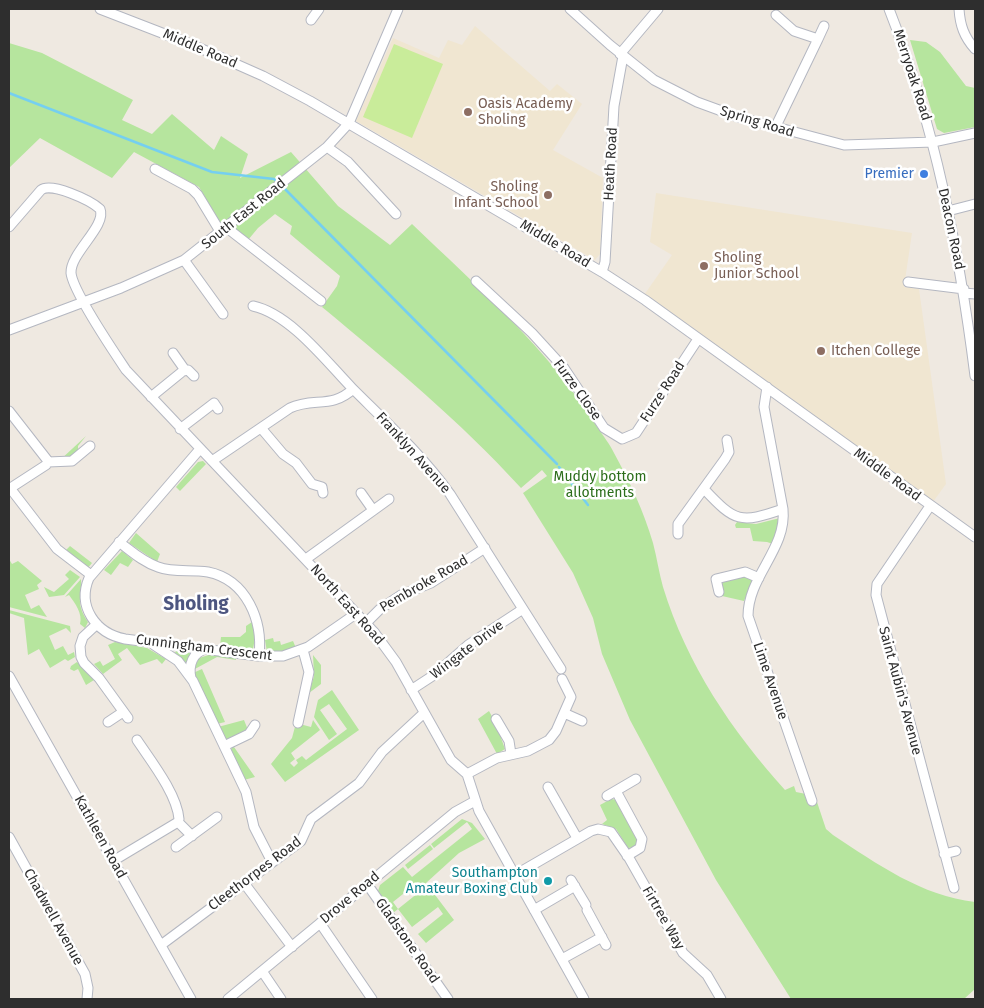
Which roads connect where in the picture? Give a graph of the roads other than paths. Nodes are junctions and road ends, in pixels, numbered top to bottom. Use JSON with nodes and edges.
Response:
{"nodes":[{"id":1,"x":100,"y":9,"type":"edge"},
{"id":2,"x":319,"y":9,"type":"edge"},
{"id":3,"x":570,"y":9,"type":"edge"},
{"id":4,"x":658,"y":9,"type":"edge"},
{"id":5,"x":889,"y":9,"type":"edge"},
{"id":6,"x":960,"y":9,"type":"edge"},
{"id":7,"x":395,"y":10,"type":"edge"},
{"id":8,"x":776,"y":15,"type":"dead end"},
{"id":9,"x":311,"y":20,"type":"dead end"},
{"id":10,"x":824,"y":26,"type":"dead end"},
{"id":11,"x":818,"y":39,"type":"junction"},
{"id":12,"x":975,"y":49,"type":"edge"},
{"id":13,"x":622,"y":55,"type":"junction"},
{"id":14,"x":349,"y":123,"type":"junction"},
{"id":15,"x":775,"y":128,"type":"junction"},
{"id":16,"x":975,"y":133,"type":"edge"},
{"id":17,"x":933,"y":142,"type":"junction"},
{"id":18,"x":327,"y":147,"type":"junction"},
{"id":19,"x":155,"y":169,"type":"dead end"},
{"id":20,"x":975,"y":204,"type":"edge"},
{"id":21,"x":948,"y":211,"type":"junction"},
{"id":22,"x":396,"y":214,"type":"dead end"},
{"id":23,"x":9,"y":227,"type":"edge"},
{"id":24,"x":224,"y":230,"type":"junction"},
{"id":25,"x":184,"y":260,"type":"junction"},
{"id":26,"x":602,"y":272,"type":"junction"},
{"id":27,"x":476,"y":280,"type":"dead end"},
{"id":28,"x":908,"y":282,"type":"dead end"},
{"id":29,"x":964,"y":291,"type":"junction"},
{"id":30,"x":975,"y":294,"type":"edge"},
{"id":31,"x":321,"y":301,"type":"dead end"},
{"id":32,"x":84,"y":302,"type":"junction"},
{"id":33,"x":253,"y":306,"type":"dead end"},
{"id":34,"x":223,"y":314,"type":"dead end"},
{"id":35,"x":9,"y":330,"type":"edge"},
{"id":36,"x":698,"y":339,"type":"junction"},
{"id":37,"x":174,"y":353,"type":"dead end"},
{"id":38,"x":185,"y":370,"type":"junction"},
{"id":39,"x":194,"y":376,"type":"dead end"},
{"id":40,"x":975,"y":376,"type":"edge"},
{"id":41,"x":766,"y":387,"type":"junction"},
{"id":42,"x":353,"y":388,"type":"junction"},
{"id":43,"x":151,"y":397,"type":"junction"},
{"id":44,"x":218,"y":409,"type":"dead end"},
{"id":45,"x":9,"y":411,"type":"edge"},
{"id":46,"x":261,"y":428,"type":"junction"},
{"id":47,"x":180,"y":429,"type":"junction"},
{"id":48,"x":622,"y":440,"type":"joint"},
{"id":49,"x":727,"y":440,"type":"dead end"},
{"id":50,"x":90,"y":446,"type":"dead end"},
{"id":51,"x":200,"y":448,"type":"junction"},
{"id":52,"x":212,"y":461,"type":"junction"},
{"id":53,"x":48,"y":462,"type":"junction"},
{"id":54,"x":324,"y":487,"type":"dead end"},
{"id":55,"x":10,"y":489,"type":"edge"},
{"id":56,"x":704,"y":489,"type":"junction"},
{"id":57,"x":361,"y":493,"type":"dead end"},
{"id":58,"x":388,"y":499,"type":"dead end"},
{"id":59,"x":930,"y":506,"type":"junction"},
{"id":60,"x":783,"y":509,"type":"junction"},
{"id":61,"x":373,"y":510,"type":"junction"},
{"id":62,"x":678,"y":534,"type":"dead end"},
{"id":63,"x":975,"y":537,"type":"edge"},
{"id":64,"x":119,"y":542,"type":"junction"},
{"id":65,"x":485,"y":548,"type":"junction"},
{"id":66,"x":306,"y":559,"type":"junction"},
{"id":67,"x":91,"y":575,"type":"junction"},
{"id":68,"x":759,"y":578,"type":"junction"},
{"id":69,"x":719,"y":592,"type":"dead end"},
{"id":70,"x":523,"y":609,"type":"junction"},
{"id":71,"x":357,"y":613,"type":"junction"},
{"id":72,"x":366,"y":623,"type":"junction"},
{"id":73,"x":97,"y":624,"type":"junction"},
{"id":74,"x":142,"y":641,"type":"junction"},
{"id":75,"x":206,"y":649,"type":"junction"},
{"id":76,"x":303,"y":650,"type":"junction"},
{"id":77,"x":259,"y":656,"type":"junction"},
{"id":78,"x":561,"y":668,"type":"dead end"},
{"id":79,"x":9,"y":676,"type":"edge"},
{"id":80,"x":191,"y":678,"type":"junction"},
{"id":81,"x":562,"y":679,"type":"dead end"},
{"id":82,"x":411,"y":690,"type":"junction"},
{"id":83,"x":424,"y":713,"type":"junction"},
{"id":84,"x":564,"y":713,"type":"junction"},
{"id":85,"x":496,"y":719,"type":"dead end"},
{"id":86,"x":582,"y":720,"type":"dead end"},
{"id":87,"x":108,"y":722,"type":"dead end"},
{"id":88,"x":298,"y":723,"type":"dead end"},
{"id":89,"x":255,"y":725,"type":"dead end"},
{"id":90,"x":137,"y":740,"type":"dead end"},
{"id":91,"x":224,"y":746,"type":"junction"},
{"id":92,"x":511,"y":754,"type":"junction"},
{"id":93,"x":467,"y":774,"type":"junction"},
{"id":94,"x":636,"y":779,"type":"dead end"},
{"id":95,"x":806,"y":784,"type":"junction"},
{"id":96,"x":548,"y":787,"type":"dead end"},
{"id":97,"x":796,"y":788,"type":"dead end"},
{"id":98,"x":616,"y":791,"type":"junction"},
{"id":99,"x":607,"y":796,"type":"dead end"},
{"id":100,"x":475,"y":801,"type":"junction"},
{"id":101,"x":812,"y":802,"type":"dead end"},
{"id":102,"x":217,"y":817,"type":"dead end"},
{"id":103,"x":178,"y":822,"type":"junction"},
{"id":104,"x":192,"y":836,"type":"junction"},
{"id":105,"x":9,"y":837,"type":"edge"},
{"id":106,"x":578,"y":838,"type":"junction"},
{"id":107,"x":176,"y":847,"type":"dead end"},
{"id":108,"x":956,"y":851,"type":"dead end"},
{"id":109,"x":944,"y":854,"type":"junction"},
{"id":110,"x":627,"y":856,"type":"junction"},
{"id":111,"x":113,"y":861,"type":"junction"},
{"id":112,"x":272,"y":862,"type":"junction"},
{"id":113,"x":515,"y":875,"type":"junction"},
{"id":114,"x":244,"y":883,"type":"junction"},
{"id":115,"x":367,"y":884,"type":"junction"},
{"id":116,"x":954,"y":888,"type":"dead end"},
{"id":117,"x":534,"y":910,"type":"junction"},
{"id":118,"x":320,"y":923,"type":"junction"},
{"id":119,"x":161,"y":945,"type":"junction"},
{"id":120,"x":292,"y":947,"type":"junction"},
{"id":121,"x":562,"y":960,"type":"junction"},
{"id":122,"x":262,"y":971,"type":"junction"},
{"id":123,"x":87,"y":999,"type":"edge"},
{"id":124,"x":190,"y":999,"type":"edge"},
{"id":125,"x":228,"y":999,"type":"edge"},
{"id":126,"x":280,"y":999,"type":"edge"},
{"id":127,"x":372,"y":999,"type":"edge"},
{"id":128,"x":448,"y":999,"type":"edge"},
{"id":129,"x":584,"y":999,"type":"edge"},
{"id":130,"x":721,"y":999,"type":"edge"}],
"edges":[{"from":1,"to":14,"type":"street","name":"Middle Road"},
{"from":2,"to":9,"type":"street"},
{"from":3,"to":13,"type":"street","name":"Spring Road"},
{"from":4,"to":13,"type":"street"},
{"from":5,"to":17,"type":"street","name":"Merryoak Road"},
{"from":6,"to":12,"type":"street"},
{"from":7,"to":14,"type":"street","name":"South East Road"},
{"from":8,"to":11,"type":"street"},
{"from":10,"to":11,"type":"street"},
{"from":11,"to":15,"type":"street"},
{"from":13,"to":15,"type":"street","name":"Spring Road"},
{"from":13,"to":26,"type":"street","name":"Heath Road"},
{"from":14,"to":18,"type":"street","name":"South East Road"},
{"from":14,"to":26,"type":"street","name":"Middle Road"},
{"from":15,"to":17,"type":"street","name":"Spring Road"},
{"from":16,"to":17,"type":"street","name":"Spring Road"},
{"from":17,"to":21,"type":"street","name":"Deacon Road"},
{"from":18,"to":22,"type":"street"},
{"from":18,"to":24,"type":"street","name":"South East Road"},
{"from":19,"to":24,"type":"street"},
{"from":20,"to":21,"type":"street"},
{"from":21,"to":29,"type":"street","name":"Deacon Road"},
{"from":23,"to":32,"type":"street","name":"North East Road"},
{"from":24,"to":25,"type":"street","name":"South East Road"},
{"from":24,"to":31,"type":"street"},
{"from":25,"to":32,"type":"street","name":"South East Road"},
{"from":25,"to":34,"type":"street"},
{"from":26,"to":36,"type":"street","name":"Middle Road"},
{"from":27,"to":48,"type":"street","name":"Furze Close"},
{"from":28,"to":29,"type":"street"},
{"from":29,"to":30,"type":"street"},
{"from":29,"to":40,"type":"street","name":"Deacon Road"},
{"from":32,"to":35,"type":"street","name":"South East Road"},
{"from":32,"to":43,"type":"street","name":"North East Road"},
{"from":33,"to":42,"type":"street","name":"Franklyn Avenue"},
{"from":36,"to":41,"type":"street","name":"Middle Road"},
{"from":36,"to":48,"type":"street","name":"Furze Road"},
{"from":37,"to":38,"type":"street"},
{"from":38,"to":39,"type":"street"},
{"from":38,"to":43,"type":"street"},
{"from":41,"to":59,"type":"street","name":"Middle Road"},
{"from":41,"to":60,"type":"street","name":"Lime Avenue"},
{"from":42,"to":46,"type":"street"},
{"from":42,"to":65,"type":"street","name":"Franklyn Avenue"},
{"from":43,"to":47,"type":"street","name":"North East Road"},
{"from":44,"to":47,"type":"street"},
{"from":45,"to":53,"type":"street"},
{"from":46,"to":52,"type":"street"},
{"from":46,"to":54,"type":"street"},
{"from":47,"to":51,"type":"street","name":"North East Road"},
{"from":49,"to":56,"type":"street"},
{"from":50,"to":53,"type":"street"},
{"from":51,"to":52,"type":"street","name":"North East Road"},
{"from":51,"to":64,"type":"street"},
{"from":52,"to":66,"type":"street","name":"North East Road"},
{"from":53,"to":55,"type":"street"},
{"from":55,"to":67,"type":"street"},
{"from":56,"to":60,"type":"street"},
{"from":56,"to":62,"type":"street"},
{"from":57,"to":61,"type":"street"},
{"from":58,"to":61,"type":"street"},
{"from":59,"to":63,"type":"street","name":"Middle Road"},
{"from":59,"to":109,"type":"street","name":"Saint Aubin's Avenue"},
{"from":60,"to":68,"type":"street","name":"Lime Avenue"},
{"from":61,"to":66,"type":"street"},
{"from":64,"to":67,"type":"street"},
{"from":64,"to":77,"type":"street"},
{"from":65,"to":70,"type":"street","name":"Franklyn Avenue"},
{"from":65,"to":72,"type":"street","name":"Pembroke Road"},
{"from":66,"to":71,"type":"street","name":"North East Road"},
{"from":67,"to":73,"type":"street"},
{"from":68,"to":69,"type":"street"},
{"from":68,"to":95,"type":"street","name":"Lime Avenue"},
{"from":70,"to":78,"type":"street","name":"Franklyn Avenue"},
{"from":70,"to":82,"type":"street","name":"Wingate Drive"},
{"from":71,"to":72,"type":"street","name":"North East Road"},
{"from":71,"to":76,"type":"street","name":"Cunningham Crescent"},
{"from":72,"to":82,"type":"street","name":"North East Road"},
{"from":73,"to":74,"type":"street","name":"Cunningham Crescent"},
{"from":73,"to":87,"type":"street"},
{"from":74,"to":75,"type":"street","name":"Cunningham Crescent"},
{"from":74,"to":80,"type":"street"},
{"from":75,"to":77,"type":"street","name":"Cunningham Crescent"},
{"from":75,"to":80,"type":"street"},
{"from":76,"to":77,"type":"street","name":"Cunningham Crescent"},
{"from":76,"to":88,"type":"street"},
{"from":79,"to":111,"type":"street","name":"Kathleen Road"},
{"from":80,"to":91,"type":"street"},
{"from":81,"to":84,"type":"street"},
{"from":82,"to":83,"type":"street","name":"North East Road"},
{"from":83,"to":93,"type":"street","name":"North East Road"},
{"from":83,"to":112,"type":"street","name":"Cleethorpes Road"},
{"from":84,"to":86,"type":"street"},
{"from":84,"to":92,"type":"street"},
{"from":85,"to":92,"type":"street"},
{"from":89,"to":91,"type":"street"},
{"from":90,"to":103,"type":"street"},
{"from":91,"to":112,"type":"street"},
{"from":92,"to":93,"type":"street"},
{"from":93,"to":100,"type":"street","name":"North East Road"},
{"from":94,"to":98,"type":"street"},
{"from":95,"to":97,"type":"street"},
{"from":95,"to":101,"type":"street","name":"Lime Avenue"},
{"from":96,"to":106,"type":"street"},
{"from":98,"to":99,"type":"street"},
{"from":98,"to":110,"type":"street"},
{"from":100,"to":113,"type":"street","name":"North East Road"},
{"from":100,"to":115,"type":"street","name":"Drove Road"},
{"from":102,"to":104,"type":"street"},
{"from":103,"to":104,"type":"street"},
{"from":103,"to":111,"type":"street"},
{"from":104,"to":107,"type":"street"},
{"from":105,"to":123,"type":"street","name":"Chadwell Avenue"},
{"from":106,"to":110,"type":"street","name":"Firtree Way"},
{"from":106,"to":113,"type":"street","name":"Firtree Way"},
{"from":108,"to":109,"type":"street"},
{"from":109,"to":116,"type":"street","name":"Saint Aubin's Avenue"},
{"from":110,"to":130,"type":"street","name":"Firtree Way"},
{"from":111,"to":119,"type":"street","name":"Kathleen Road"},
{"from":112,"to":114,"type":"street","name":"Cleethorpes Road"},
{"from":113,"to":117,"type":"street","name":"North East Road"},
{"from":114,"to":119,"type":"street","name":"Cleethorpes Road"},
{"from":114,"to":120,"type":"street"},
{"from":115,"to":118,"type":"street","name":"Drove Road"},
{"from":115,"to":128,"type":"street","name":"Gladstone Road"},
{"from":117,"to":121,"type":"street","name":"North East Road"},
{"from":117,"to":121,"type":"street"},
{"from":118,"to":120,"type":"street","name":"Drove Road"},
{"from":118,"to":127,"type":"street"},
{"from":119,"to":124,"type":"street","name":"Kathleen Road"},
{"from":120,"to":122,"type":"street","name":"Drove Road"},
{"from":121,"to":129,"type":"street","name":"North East Road"},
{"from":122,"to":125,"type":"street","name":"Drove Road"},
{"from":122,"to":126,"type":"street"}]}
